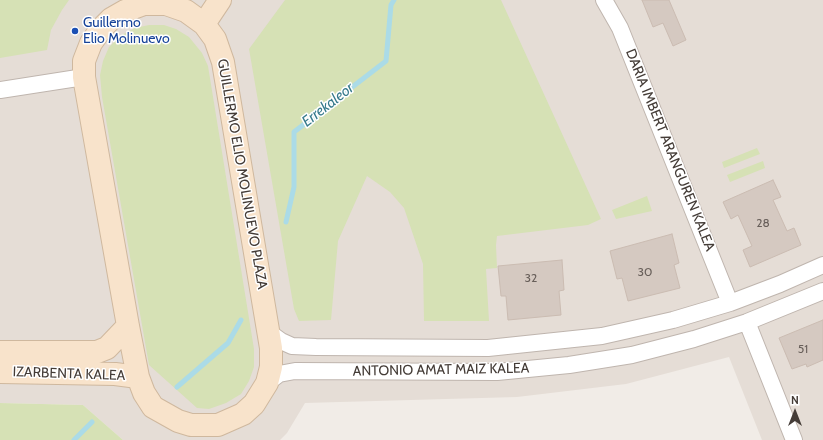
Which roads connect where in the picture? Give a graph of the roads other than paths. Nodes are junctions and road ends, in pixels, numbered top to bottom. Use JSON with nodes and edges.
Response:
{"nodes":[{"id":1,"x":220,"y":0,"type":"edge"},
{"id":2,"x":604,"y":0,"type":"edge"},
{"id":3,"x":144,"y":2,"type":"edge"},
{"id":4,"x":168,"y":2,"type":"edge"},
{"id":5,"x":204,"y":24,"type":"junction"},
{"id":6,"x":84,"y":77,"type":"junction"},
{"id":7,"x":0,"y":90,"type":"edge"},
{"id":8,"x":823,"y":265,"type":"edge"},
{"id":9,"x":823,"y":291,"type":"edge"},
{"id":10,"x":730,"y":303,"type":"junction"},
{"id":11,"x":747,"y":322,"type":"junction"},
{"id":12,"x":128,"y":326,"type":"junction"},
{"id":13,"x":270,"y":333,"type":"junction"},
{"id":14,"x":0,"y":352,"type":"edge"},
{"id":15,"x":0,"y":372,"type":"edge"},
{"id":16,"x":138,"y":377,"type":"junction"},
{"id":17,"x":267,"y":383,"type":"junction"},
{"id":18,"x":794,"y":440,"type":"edge"}],
"edges":[{"from":1,"to":5,"type":"main road"},
{"from":2,"to":10,"type":"street","name":"DARIA IMBERT ARANGUREN KALEA"},
{"from":3,"to":4,"type":"main road","name":"GUILLERMO ELIO MOLINUEVO PLAZA"},
{"from":3,"to":6,"type":"main road","name":"GUILLERMO ELIO MOLINUEVO PLAZA"},
{"from":4,"to":5,"type":"main road","name":"GUILLERMO ELIO MOLINUEVO PLAZA"},
{"from":5,"to":13,"type":"main road","name":"GUILLERMO ELIO MOLINUEVO PLAZA"},
{"from":6,"to":7,"type":"street"},
{"from":6,"to":12,"type":"main road","name":"GUILLERMO ELIO MOLINUEVO PLAZA"},
{"from":8,"to":10,"type":"street","name":"ANTONIO AMAT MAIZ KALEA"},
{"from":9,"to":11,"type":"street","name":"ANTONIO AMAT MAIZ KALEA"},
{"from":10,"to":13,"type":"street","name":"ANTONIO AMAT MAIZ KALEA"},
{"from":11,"to":17,"type":"street","name":"ANTONIO AMAT MAIZ KALEA"},
{"from":11,"to":18,"type":"street"},
{"from":12,"to":14,"type":"main road","name":"IZARBENTA KALEA"},
{"from":12,"to":16,"type":"main road","name":"GUILLERMO ELIO MOLINUEVO PLAZA"},
{"from":13,"to":17,"type":"main road","name":"GUILLERMO ELIO MOLINUEVO PLAZA"},
{"from":15,"to":16,"type":"main road","name":"IZARBENTA KALEA"},
{"from":16,"to":17,"type":"main road","name":"GUILLERMO ELIO MOLINUEVO PLAZA"}]}
